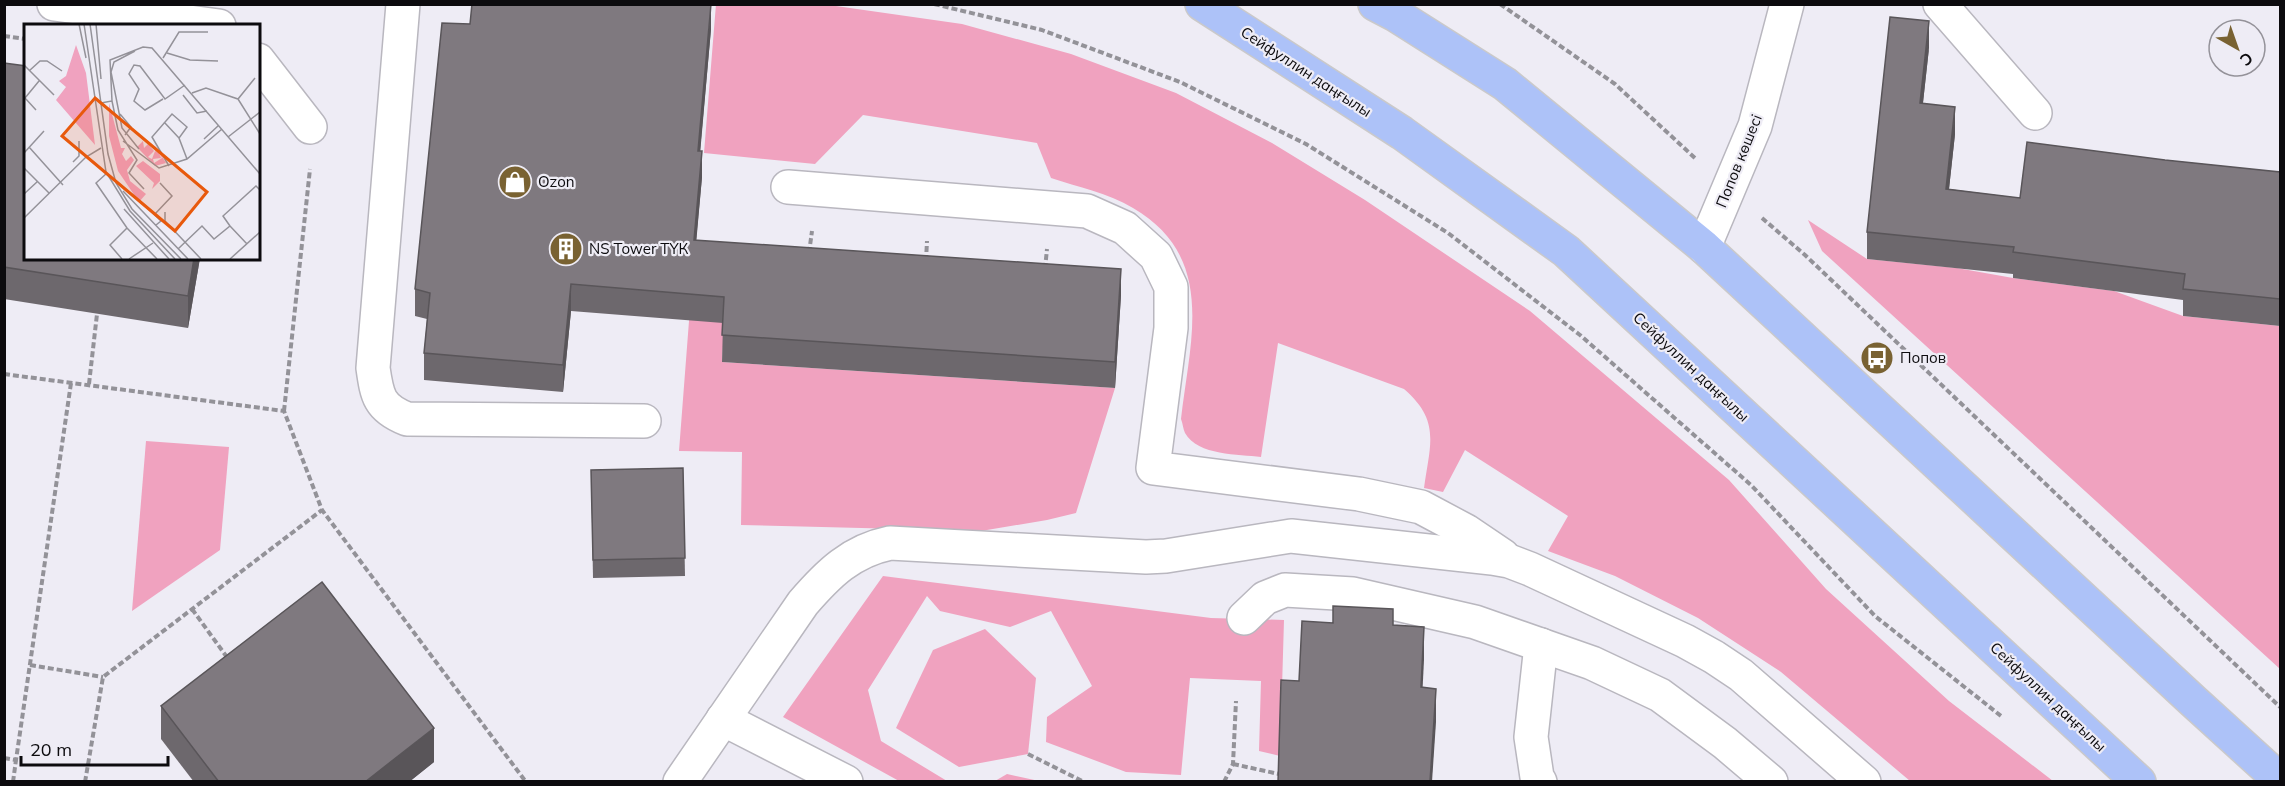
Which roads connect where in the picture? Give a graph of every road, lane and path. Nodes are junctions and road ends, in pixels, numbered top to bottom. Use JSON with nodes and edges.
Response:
{"nodes":[{"id":1,"x":54,"y":4,"type":"edge"},
{"id":2,"x":403,"y":4,"type":"edge"},
{"id":3,"x":934,"y":4,"type":"edge"},
{"id":4,"x":1202,"y":4,"type":"edge"},
{"id":5,"x":1500,"y":4,"type":"edge"},
{"id":6,"x":1787,"y":4,"type":"edge"},
{"id":7,"x":1940,"y":4,"type":"edge"},
{"id":8,"x":1378,"y":5,"type":"edge"},
{"id":9,"x":204,"y":24,"type":"edge"},
{"id":10,"x":4,"y":36,"type":"edge"},
{"id":11,"x":24,"y":39,"type":"edge"},
{"id":12,"x":260,"y":63,"type":"edge"},
{"id":13,"x":2035,"y":113,"type":"dead end"},
{"id":14,"x":310,"y":127,"type":"dead end"},
{"id":15,"x":310,"y":165,"type":"dead end"},
{"id":16,"x":788,"y":187,"type":"dead end"},
{"id":17,"x":1729,"y":189,"type":"junction"},
{"id":18,"x":1704,"y":247,"type":"junction"},
{"id":19,"x":98,"y":314,"type":"edge"},
{"id":20,"x":4,"y":374,"type":"edge"},
{"id":21,"x":71,"y":383,"type":"junction"},
{"id":22,"x":89,"y":385,"type":"junction"},
{"id":23,"x":284,"y":411,"type":"junction"},
{"id":24,"x":644,"y":422,"type":"dead end"},
{"id":25,"x":322,"y":510,"type":"junction"},
{"id":26,"x":1509,"y":561,"type":"junction"},
{"id":27,"x":192,"y":609,"type":"junction"},
{"id":28,"x":1244,"y":618,"type":"dead end"},
{"id":29,"x":1541,"y":645,"type":"junction"},
{"id":30,"x":30,"y":665,"type":"junction"},
{"id":31,"x":235,"y":669,"type":"edge"},
{"id":32,"x":103,"y":677,"type":"junction"},
{"id":33,"x":1236,"y":701,"type":"dead end"},
{"id":34,"x":2280,"y":707,"type":"edge"},
{"id":35,"x":2002,"y":717,"type":"dead end"},
{"id":36,"x":723,"y":719,"type":"junction"},
{"id":37,"x":1028,"y":754,"type":"dead end"},
{"id":38,"x":4,"y":758,"type":"edge"},
{"id":39,"x":16,"y":760,"type":"junction"},
{"id":40,"x":1233,"y":764,"type":"junction"},
{"id":41,"x":1279,"y":774,"type":"edge"},
{"id":42,"x":2280,"y":780,"type":"edge"},
{"id":43,"x":13,"y":782,"type":"edge"},
{"id":44,"x":85,"y":782,"type":"edge"},
{"id":45,"x":526,"y":782,"type":"edge"},
{"id":46,"x":680,"y":782,"type":"edge"},
{"id":47,"x":846,"y":782,"type":"edge"},
{"id":48,"x":1084,"y":782,"type":"edge"},
{"id":49,"x":1224,"y":782,"type":"edge"},
{"id":50,"x":1540,"y":782,"type":"edge"},
{"id":51,"x":1771,"y":782,"type":"edge"},
{"id":52,"x":1864,"y":782,"type":"edge"},
{"id":53,"x":2139,"y":782,"type":"edge"}],
"edges":[{"from":1,"to":9,"type":"street"},
{"from":2,"to":24,"type":"street"},
{"from":3,"to":35,"type":"path"},
{"from":4,"to":53,"type":"main road","name":"Сейфуллин даңғылы"},
{"from":5,"to":17,"type":"path"},
{"from":6,"to":17,"type":"street","name":"Попов көшесі"},
{"from":7,"to":13,"type":"street"},
{"from":8,"to":18,"type":"main road"},
{"from":10,"to":11,"type":"path"},
{"from":12,"to":14,"type":"street"},
{"from":15,"to":23,"type":"path"},
{"from":16,"to":26,"type":"street"},
{"from":17,"to":18,"type":"street","name":"Попов көшесі"},
{"from":17,"to":34,"type":"path"},
{"from":18,"to":42,"type":"main road"},
{"from":19,"to":22,"type":"path"},
{"from":20,"to":21,"type":"path"},
{"from":21,"to":22,"type":"path"},
{"from":21,"to":30,"type":"path"},
{"from":22,"to":23,"type":"path"},
{"from":23,"to":25,"type":"path"},
{"from":25,"to":27,"type":"path"},
{"from":25,"to":45,"type":"path"},
{"from":26,"to":36,"type":"street"},
{"from":26,"to":52,"type":"street"},
{"from":27,"to":31,"type":"path"},
{"from":27,"to":32,"type":"path"},
{"from":28,"to":29,"type":"street"},
{"from":29,"to":50,"type":"street"},
{"from":29,"to":51,"type":"street"},
{"from":30,"to":32,"type":"path"},
{"from":30,"to":39,"type":"path"},
{"from":32,"to":44,"type":"path"},
{"from":33,"to":40,"type":"path"},
{"from":36,"to":46,"type":"street"},
{"from":36,"to":47,"type":"street"},
{"from":37,"to":48,"type":"path"},
{"from":38,"to":39,"type":"path"},
{"from":39,"to":43,"type":"path"},
{"from":40,"to":41,"type":"path"},
{"from":40,"to":49,"type":"path"}]}
